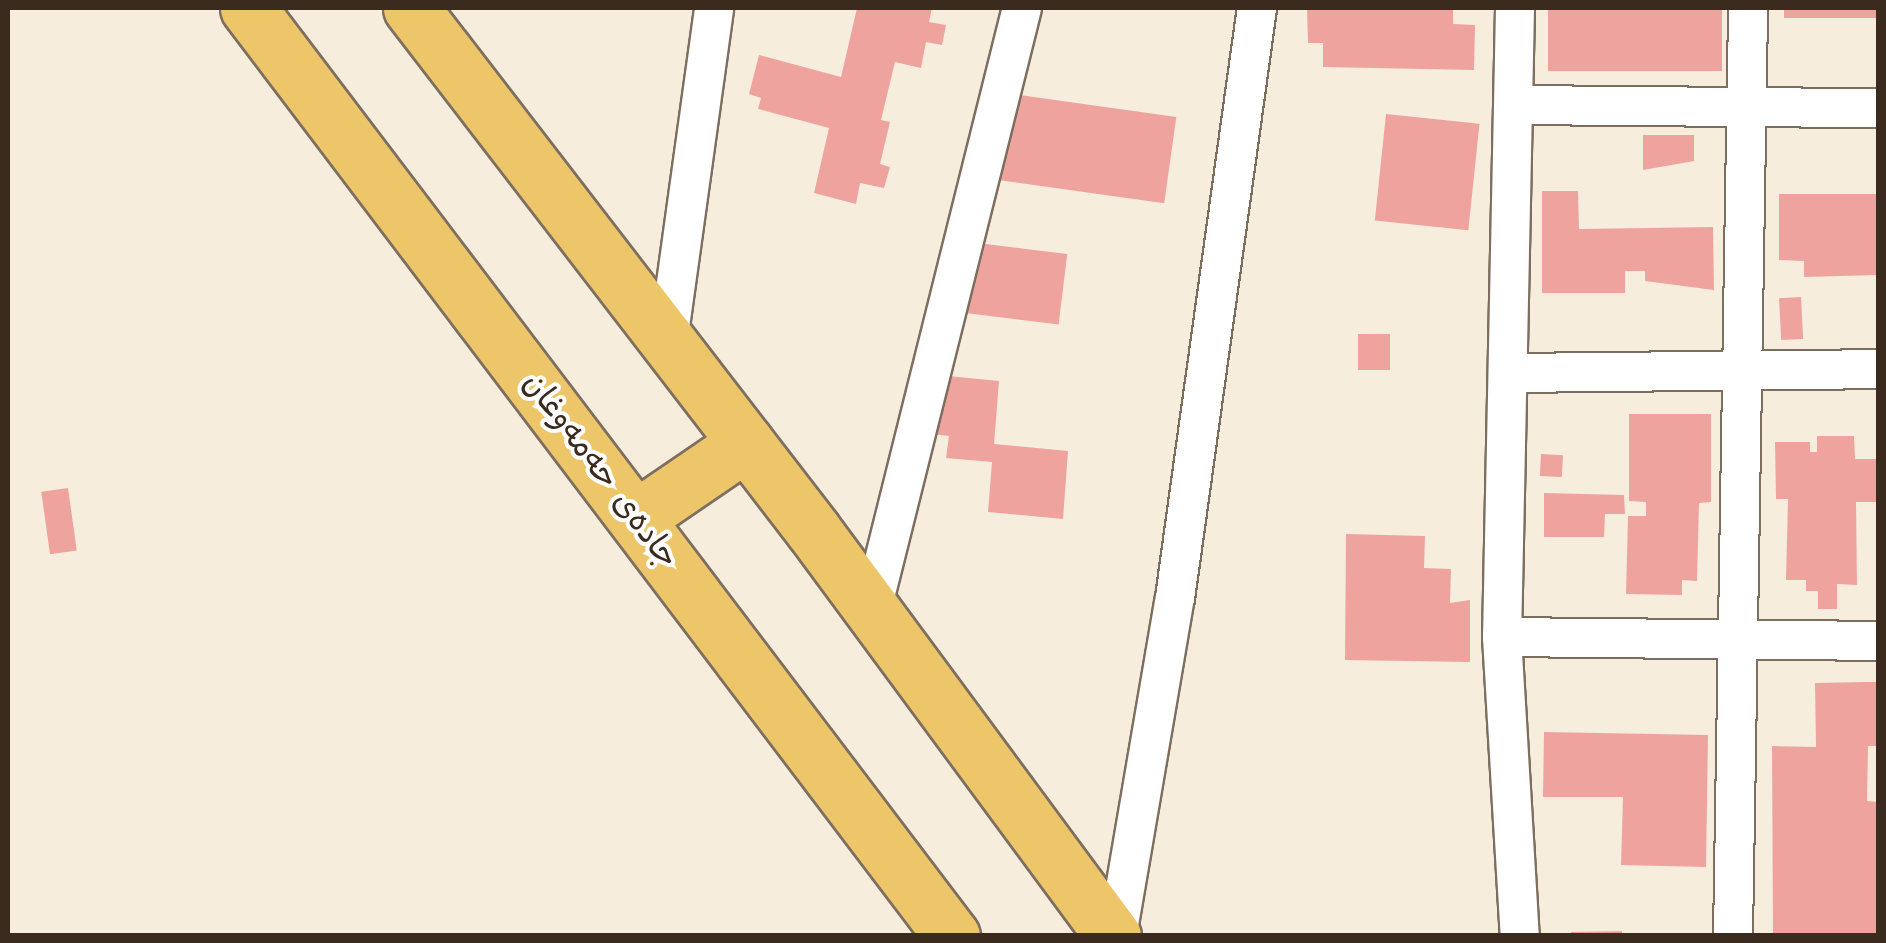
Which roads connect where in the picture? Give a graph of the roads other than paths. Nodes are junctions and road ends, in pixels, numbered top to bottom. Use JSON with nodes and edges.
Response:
{"nodes":[{"id":1,"x":248,"y":8,"type":"edge"},
{"id":2,"x":410,"y":8,"type":"edge"},
{"id":3,"x":714,"y":8,"type":"edge"},
{"id":4,"x":1022,"y":8,"type":"edge"},
{"id":5,"x":1256,"y":8,"type":"edge"},
{"id":6,"x":1515,"y":8,"type":"edge"},
{"id":7,"x":1748,"y":8,"type":"edge"},
{"id":8,"x":1514,"y":105,"type":"junction"},
{"id":9,"x":1748,"y":108,"type":"junction"},
{"id":10,"x":1878,"y":108,"type":"edge"},
{"id":11,"x":668,"y":341,"type":"junction"},
{"id":12,"x":1878,"y":370,"type":"edge"},
{"id":13,"x":1744,"y":372,"type":"junction"},
{"id":14,"x":1509,"y":373,"type":"junction"},
{"id":15,"x":746,"y":443,"type":"junction"},
{"id":16,"x":636,"y":518,"type":"junction"},
{"id":17,"x":872,"y":609,"type":"junction"},
{"id":18,"x":1502,"y":637,"type":"junction"},
{"id":19,"x":1738,"y":638,"type":"junction"},
{"id":20,"x":1878,"y":641,"type":"edge"},
{"id":21,"x":952,"y":936,"type":"edge"},
{"id":22,"x":1115,"y":936,"type":"edge"},
{"id":23,"x":1520,"y":936,"type":"edge"},
{"id":24,"x":1733,"y":936,"type":"edge"}],
"edges":[{"from":1,"to":16,"type":"main road","name":"جادەی حەمەوغان"},
{"from":2,"to":11,"type":"main road"},
{"from":3,"to":11,"type":"street"},
{"from":4,"to":17,"type":"street"},
{"from":5,"to":22,"type":"street"},
{"from":6,"to":8,"type":"street"},
{"from":7,"to":9,"type":"street"},
{"from":8,"to":9,"type":"street"},
{"from":8,"to":14,"type":"street"},
{"from":9,"to":10,"type":"street"},
{"from":9,"to":13,"type":"street"},
{"from":11,"to":15,"type":"main road"},
{"from":12,"to":13,"type":"street"},
{"from":13,"to":14,"type":"street"},
{"from":13,"to":19,"type":"street"},
{"from":14,"to":18,"type":"street"},
{"from":15,"to":16,"type":"main road"},
{"from":15,"to":17,"type":"main road"},
{"from":16,"to":21,"type":"main road","name":"جادەی حەمەوغان"},
{"from":17,"to":22,"type":"main road"},
{"from":18,"to":19,"type":"street"},
{"from":18,"to":23,"type":"street"},
{"from":19,"to":20,"type":"street"},
{"from":19,"to":24,"type":"street"}]}
